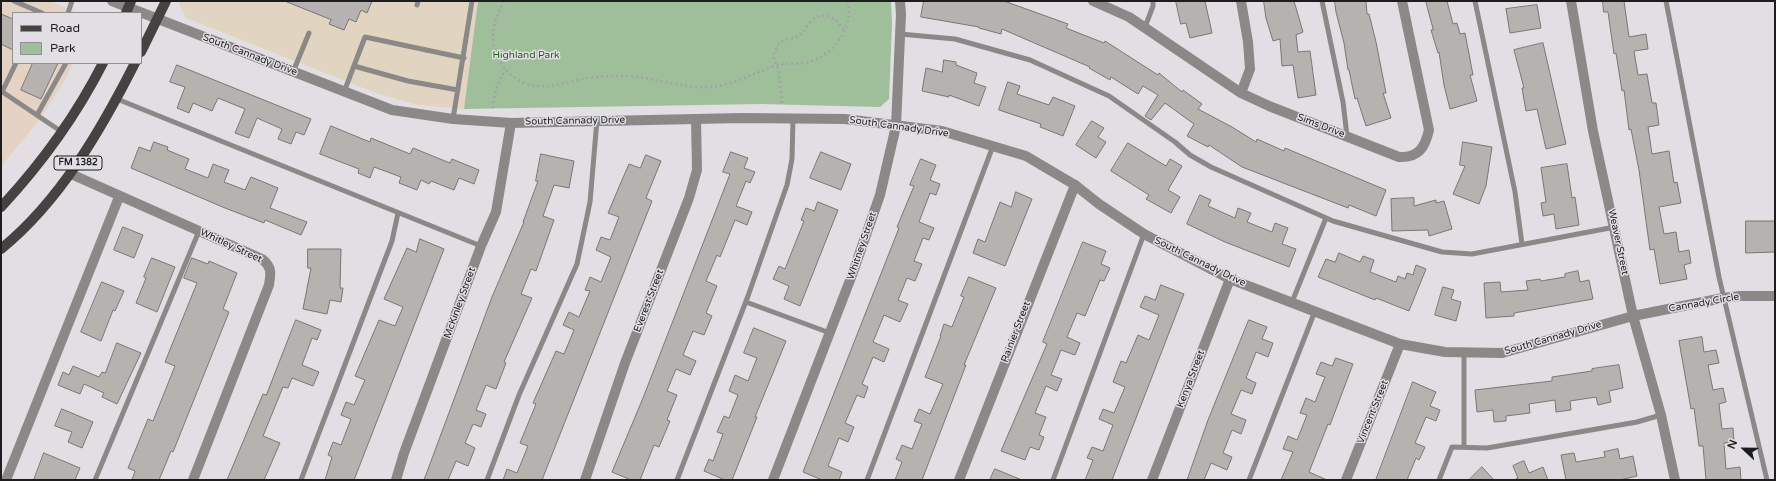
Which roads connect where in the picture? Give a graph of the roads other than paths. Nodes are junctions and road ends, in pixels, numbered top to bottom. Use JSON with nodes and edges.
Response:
{"nodes":[{"id":1,"x":14,"y":1,"type":"edge"},
{"id":2,"x":72,"y":1,"type":"edge"},
{"id":3,"x":112,"y":1,"type":"edge"},
{"id":4,"x":166,"y":1,"type":"edge"},
{"id":5,"x":472,"y":1,"type":"edge"},
{"id":6,"x":900,"y":1,"type":"edge"},
{"id":7,"x":1094,"y":1,"type":"edge"},
{"id":8,"x":1153,"y":1,"type":"edge"},
{"id":9,"x":1240,"y":1,"type":"edge"},
{"id":10,"x":1322,"y":1,"type":"edge"},
{"id":11,"x":1402,"y":1,"type":"edge"},
{"id":12,"x":1475,"y":1,"type":"edge"},
{"id":13,"x":1571,"y":1,"type":"edge"},
{"id":14,"x":1666,"y":1,"type":"edge"},
{"id":15,"x":128,"y":7,"type":"edge"},
{"id":16,"x":38,"y":12,"type":"edge"},
{"id":17,"x":68,"y":12,"type":"edge"},
{"id":18,"x":140,"y":12,"type":"edge"},
{"id":19,"x":142,"y":13,"type":"edge"},
{"id":20,"x":158,"y":19,"type":"junction"},
{"id":21,"x":1145,"y":28,"type":"junction"},
{"id":22,"x":308,"y":33,"type":"dead end"},
{"id":23,"x":900,"y":34,"type":"junction"},
{"id":24,"x":142,"y":50,"type":"edge"},
{"id":25,"x":464,"y":58,"type":"junction"},
{"id":26,"x":16,"y":64,"type":"edge"},
{"id":27,"x":65,"y":64,"type":"edge"},
{"id":28,"x":102,"y":64,"type":"edge"},
{"id":29,"x":134,"y":64,"type":"edge"},
{"id":30,"x":354,"y":66,"type":"junction"},
{"id":31,"x":293,"y":72,"type":"junction"},
{"id":32,"x":458,"y":90,"type":"junction"},
{"id":33,"x":2,"y":92,"type":"edge"},
{"id":34,"x":344,"y":92,"type":"junction"},
{"id":35,"x":1241,"y":93,"type":"junction"},
{"id":36,"x":117,"y":99,"type":"junction"},
{"id":37,"x":37,"y":115,"type":"junction"},
{"id":38,"x":793,"y":118,"type":"junction"},
{"id":39,"x":452,"y":119,"type":"junction"},
{"id":40,"x":696,"y":119,"type":"junction"},
{"id":41,"x":597,"y":120,"type":"junction"},
{"id":42,"x":511,"y":123,"type":"junction"},
{"id":43,"x":896,"y":126,"type":"junction"},
{"id":44,"x":63,"y":133,"type":"junction"},
{"id":45,"x":1347,"y":136,"type":"junction"},
{"id":46,"x":993,"y":146,"type":"junction"},
{"id":47,"x":71,"y":174,"type":"junction"},
{"id":48,"x":1076,"y":185,"type":"junction"},
{"id":49,"x":120,"y":197,"type":"junction"},
{"id":50,"x":1,"y":207,"type":"edge"},
{"id":51,"x":398,"y":213,"type":"junction"},
{"id":52,"x":1326,"y":218,"type":"junction"},
{"id":53,"x":1615,"y":227,"type":"junction"},
{"id":54,"x":199,"y":231,"type":"junction"},
{"id":55,"x":1144,"y":234,"type":"junction"},
{"id":56,"x":1522,"y":244,"type":"junction"},
{"id":57,"x":5,"y":246,"type":"edge"},
{"id":58,"x":481,"y":246,"type":"junction"},
{"id":59,"x":1,"y":257,"type":"edge"},
{"id":60,"x":1230,"y":279,"type":"junction"},
{"id":61,"x":1775,"y":296,"type":"edge"},
{"id":62,"x":1723,"y":298,"type":"junction"},
{"id":63,"x":746,"y":302,"type":"junction"},
{"id":64,"x":1292,"y":302,"type":"junction"},
{"id":65,"x":1315,"y":311,"type":"junction"},
{"id":66,"x":1634,"y":316,"type":"junction"},
{"id":67,"x":830,"y":333,"type":"junction"},
{"id":68,"x":1400,"y":344,"type":"junction"},
{"id":69,"x":1464,"y":352,"type":"junction"},
{"id":70,"x":1661,"y":415,"type":"junction"},
{"id":71,"x":1464,"y":447,"type":"junction"},
{"id":72,"x":6,"y":480,"type":"edge"},
{"id":73,"x":95,"y":480,"type":"edge"},
{"id":74,"x":193,"y":480,"type":"edge"},
{"id":75,"x":300,"y":480,"type":"edge"},
{"id":76,"x":396,"y":480,"type":"edge"},
{"id":77,"x":487,"y":480,"type":"edge"},
{"id":78,"x":584,"y":480,"type":"edge"},
{"id":79,"x":677,"y":480,"type":"edge"},
{"id":80,"x":773,"y":480,"type":"edge"},
{"id":81,"x":867,"y":480,"type":"edge"},
{"id":82,"x":959,"y":480,"type":"edge"},
{"id":83,"x":1053,"y":480,"type":"edge"},
{"id":84,"x":1152,"y":480,"type":"edge"},
{"id":85,"x":1249,"y":480,"type":"edge"},
{"id":86,"x":1346,"y":480,"type":"edge"},
{"id":87,"x":1439,"y":480,"type":"edge"},
{"id":88,"x":1675,"y":480,"type":"edge"},
{"id":89,"x":1767,"y":480,"type":"edge"}],
"edges":[{"from":1,"to":16,"type":"lane"},
{"from":2,"to":17,"type":"lane"},
{"from":3,"to":15,"type":"street","name":"South Cannady Drive"},
{"from":4,"to":20,"type":"main road"},
{"from":5,"to":25,"type":"lane"},
{"from":6,"to":23,"type":"street","name":"Whitney Street"},
{"from":7,"to":21,"type":"street","name":"Sims Drive"},
{"from":8,"to":21,"type":"lane"},
{"from":9,"to":35,"type":"street"},
{"from":10,"to":45,"type":"lane"},
{"from":11,"to":45,"type":"street","name":"Sims Drive"},
{"from":12,"to":56,"type":"lane"},
{"from":13,"to":53,"type":"street","name":"Weaver Street"},
{"from":14,"to":62,"type":"lane"},
{"from":15,"to":18,"type":"street","name":"South Cannady Drive"},
{"from":19,"to":20,"type":"street","name":"South Cannady Drive"},
{"from":20,"to":24,"type":"main road"},
{"from":20,"to":31,"type":"street","name":"South Cannady Drive"},
{"from":21,"to":35,"type":"street","name":"Sims Drive"},
{"from":22,"to":31,"type":"lane"},
{"from":23,"to":43,"type":"street","name":"Whitney Street"},
{"from":23,"to":52,"type":"lane"},
{"from":25,"to":30,"type":"lane"},
{"from":25,"to":32,"type":"lane"},
{"from":26,"to":33,"type":"lane"},
{"from":27,"to":37,"type":"lane"},
{"from":28,"to":44,"type":"main road","number":"FM 1382"},
{"from":29,"to":36,"type":"main road","number":"FM 1382"},
{"from":30,"to":32,"type":"lane"},
{"from":30,"to":34,"type":"lane"},
{"from":31,"to":34,"type":"street","name":"South Cannady Drive"},
{"from":32,"to":39,"type":"lane"},
{"from":33,"to":37,"type":"lane"},
{"from":34,"to":39,"type":"street","name":"South Cannady Drive"},
{"from":35,"to":45,"type":"street","name":"Sims Drive"},
{"from":36,"to":47,"type":"main road","number":"FM 1382"},
{"from":36,"to":51,"type":"lane"},
{"from":37,"to":44,"type":"lane"},
{"from":38,"to":40,"type":"street","name":"South Cannady Drive"},
{"from":38,"to":43,"type":"street","name":"South Cannady Drive"},
{"from":38,"to":63,"type":"lane"},
{"from":39,"to":42,"type":"street","name":"South Cannady Drive"},
{"from":40,"to":41,"type":"street","name":"South Cannady Drive"},
{"from":40,"to":78,"type":"street","name":"Everest Street"},
{"from":41,"to":42,"type":"street","name":"South Cannady Drive"},
{"from":41,"to":77,"type":"lane"},
{"from":42,"to":58,"type":"street","name":"McKinley Street"},
{"from":43,"to":46,"type":"street","name":"South Cannady Drive"},
{"from":43,"to":67,"type":"street","name":"Whitney Street"},
{"from":44,"to":50,"type":"main road","number":"FM 1382"},
{"from":46,"to":48,"type":"street","name":"South Cannady Drive"},
{"from":46,"to":81,"type":"lane"},
{"from":47,"to":49,"type":"street","name":"Whitley Street"},
{"from":47,"to":57,"type":"main road","number":"FM 1382"},
{"from":48,"to":55,"type":"street","name":"South Cannady Drive"},
{"from":48,"to":82,"type":"street","name":"Rainier Street"},
{"from":49,"to":54,"type":"street","name":"Whitley Street"},
{"from":49,"to":72,"type":"street"},
{"from":51,"to":58,"type":"lane"},
{"from":51,"to":75,"type":"lane"},
{"from":52,"to":56,"type":"lane"},
{"from":52,"to":64,"type":"lane"},
{"from":53,"to":56,"type":"lane"},
{"from":53,"to":66,"type":"street","name":"Weaver Street"},
{"from":54,"to":73,"type":"lane"},
{"from":54,"to":74,"type":"street","name":"Whitley Street"},
{"from":55,"to":60,"type":"street","name":"South Cannady Drive"},
{"from":55,"to":83,"type":"lane"},
{"from":57,"to":59,"type":"main road"},
{"from":58,"to":76,"type":"street","name":"McKinley Street"},
{"from":60,"to":64,"type":"street","name":"South Cannady Drive"},
{"from":60,"to":84,"type":"street","name":"Kenya Street"},
{"from":61,"to":62,"type":"street","name":"Cannady Circle"},
{"from":62,"to":66,"type":"street","name":"Cannady Circle"},
{"from":62,"to":89,"type":"lane"},
{"from":63,"to":67,"type":"lane"},
{"from":63,"to":79,"type":"lane"},
{"from":64,"to":65,"type":"street","name":"South Cannady Drive"},
{"from":65,"to":68,"type":"street","name":"South Cannady Drive"},
{"from":65,"to":85,"type":"lane"},
{"from":66,"to":69,"type":"street","name":"South Cannady Drive"},
{"from":66,"to":70,"type":"street","name":"Weaver Street"},
{"from":67,"to":80,"type":"street","name":"Whitney Street"},
{"from":68,"to":69,"type":"street","name":"South Cannady Drive"},
{"from":68,"to":86,"type":"street","name":"Vincent Street"},
{"from":69,"to":71,"type":"lane"},
{"from":70,"to":71,"type":"lane"},
{"from":70,"to":88,"type":"street","name":"Weaver Street"},
{"from":71,"to":87,"type":"lane"}]}
